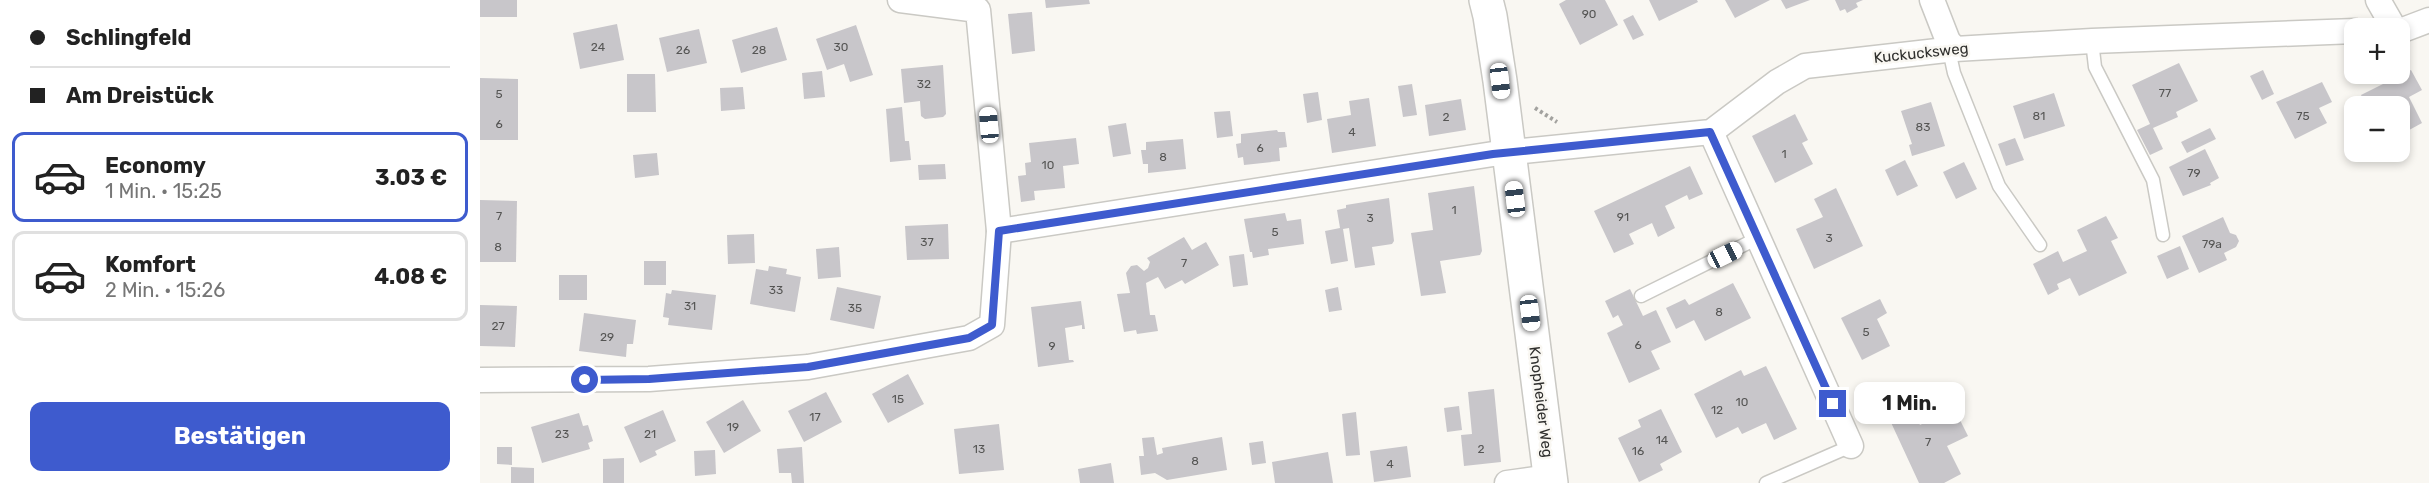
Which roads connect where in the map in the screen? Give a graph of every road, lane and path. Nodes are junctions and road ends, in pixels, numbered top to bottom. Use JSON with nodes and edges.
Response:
{"nodes":[{"id":1,"x":900,"y":0,"type":"edge"},
{"id":2,"x":1486,"y":0,"type":"edge"},
{"id":3,"x":1932,"y":0,"type":"edge"},
{"id":4,"x":2378,"y":0,"type":"edge"},
{"id":5,"x":984,"y":5,"type":"edge"},
{"id":6,"x":2388,"y":18,"type":"edge"},
{"id":7,"x":2429,"y":20,"type":"edge"},
{"id":8,"x":2410,"y":27,"type":"edge"},
{"id":9,"x":2344,"y":31,"type":"edge"},
{"id":10,"x":2092,"y":41,"type":"junction"},
{"id":11,"x":1952,"y":49,"type":"junction"},
{"id":12,"x":1531,"y":101,"type":"dead end"},
{"id":13,"x":1561,"y":124,"type":"dead end"},
{"id":14,"x":1710,"y":132,"type":"junction"},
{"id":15,"x":1509,"y":153,"type":"junction"},
{"id":16,"x":999,"y":231,"type":"junction"},
{"id":17,"x":2163,"y":235,"type":"dead end"},
{"id":18,"x":1758,"y":238,"type":"junction"},
{"id":19,"x":2040,"y":245,"type":"dead end"},
{"id":20,"x":1641,"y":296,"type":"dead end"},
{"id":21,"x":480,"y":380,"type":"edge"},
{"id":22,"x":1851,"y":446,"type":"joint"},
{"id":23,"x":1551,"y":480,"type":"edge"},
{"id":24,"x":1507,"y":483,"type":"edge"},
{"id":25,"x":1766,"y":483,"type":"edge"}],
"edges":[{"from":1,"to":5,"type":"street"},
{"from":2,"to":15,"type":"main road","name":"Knopheider Weg"},
{"from":3,"to":11,"type":"street"},
{"from":4,"to":6,"type":"street"},
{"from":5,"to":16,"type":"street"},
{"from":7,"to":8,"type":"street"},
{"from":9,"to":10,"type":"street","name":"Kuckucksweg"},
{"from":10,"to":11,"type":"street","name":"Kuckucksweg"},
{"from":10,"to":17,"type":"lane"},
{"from":11,"to":14,"type":"street","name":"Kuckucksweg"},
{"from":11,"to":19,"type":"lane"},
{"from":12,"to":13,"type":"path"},
{"from":14,"to":15,"type":"street"},
{"from":14,"to":18,"type":"street"},
{"from":15,"to":16,"type":"street"},
{"from":15,"to":23,"type":"main road","name":"Knopheider Weg"},
{"from":16,"to":21,"type":"street"},
{"from":18,"to":20,"type":"lane"},
{"from":18,"to":22,"type":"street"},
{"from":22,"to":25,"type":"lane"},
{"from":23,"to":24,"type":"street"}]}
